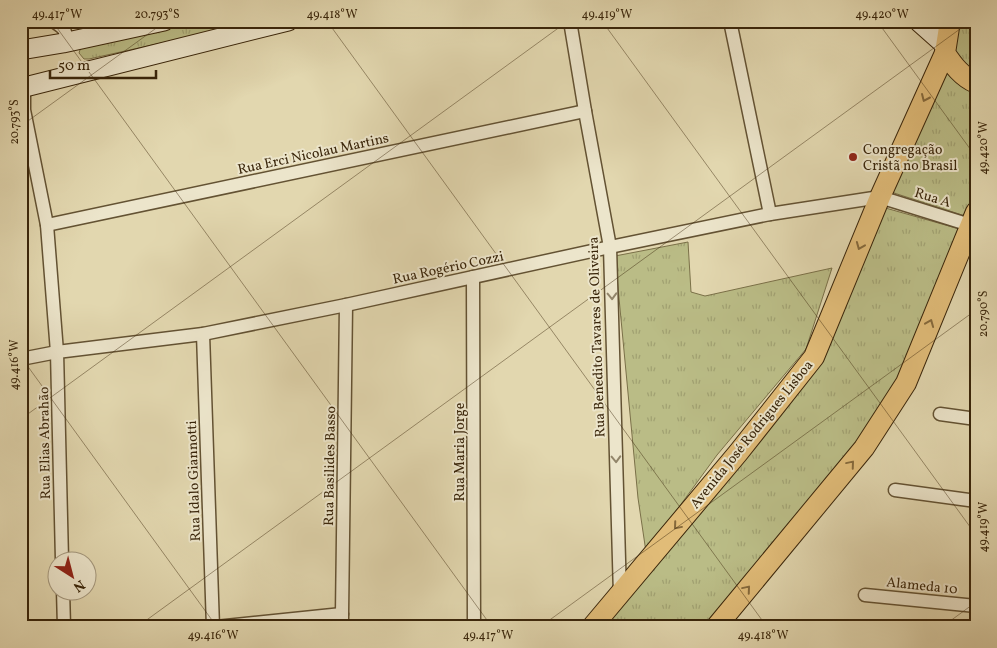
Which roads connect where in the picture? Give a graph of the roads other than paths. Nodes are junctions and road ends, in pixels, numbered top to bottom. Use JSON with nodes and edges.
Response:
{"nodes":[{"id":1,"x":53,"y":21,"type":"edge"},
{"id":2,"x":95,"y":21,"type":"edge"},
{"id":3,"x":164,"y":21,"type":"edge"},
{"id":4,"x":288,"y":21,"type":"edge"},
{"id":5,"x":570,"y":21,"type":"edge"},
{"id":6,"x":730,"y":21,"type":"edge"},
{"id":7,"x":924,"y":21,"type":"edge"},
{"id":8,"x":950,"y":21,"type":"edge"},
{"id":9,"x":917,"y":22,"type":"edge"},
{"id":10,"x":118,"y":25,"type":"edge"},
{"id":11,"x":84,"y":38,"type":"junction"},
{"id":12,"x":63,"y":43,"type":"junction"},
{"id":13,"x":21,"y":50,"type":"edge"},
{"id":14,"x":946,"y":50,"type":"junction"},
{"id":15,"x":976,"y":83,"type":"edge"},
{"id":16,"x":22,"y":88,"type":"edge"},
{"id":17,"x":585,"y":111,"type":"junction"},
{"id":18,"x":880,"y":197,"type":"junction"},
{"id":19,"x":770,"y":214,"type":"junction"},
{"id":20,"x":974,"y":222,"type":"edge"},
{"id":21,"x":47,"y":225,"type":"junction"},
{"id":22,"x":610,"y":247,"type":"junction"},
{"id":23,"x":473,"y":277,"type":"junction"},
{"id":24,"x":346,"y":305,"type":"junction"},
{"id":25,"x":203,"y":334,"type":"junction"},
{"id":26,"x":57,"y":352,"type":"junction"},
{"id":27,"x":21,"y":359,"type":"edge"},
{"id":28,"x":940,"y":414,"type":"dead end"},
{"id":29,"x":976,"y":419,"type":"edge"},
{"id":30,"x":895,"y":490,"type":"dead end"},
{"id":31,"x":976,"y":501,"type":"edge"},
{"id":32,"x":62,"y":550,"type":"edge"},
{"id":33,"x":620,"y":595,"type":"junction"},
{"id":34,"x":865,"y":595,"type":"dead end"},
{"id":35,"x":63,"y":600,"type":"edge"},
{"id":36,"x":976,"y":606,"type":"edge"},
{"id":37,"x":342,"y":620,"type":"edge"},
{"id":38,"x":64,"y":627,"type":"edge"},
{"id":39,"x":215,"y":627,"type":"edge"},
{"id":40,"x":474,"y":627,"type":"edge"},
{"id":41,"x":592,"y":627,"type":"edge"},
{"id":42,"x":716,"y":627,"type":"edge"}],
"edges":[{"from":1,"to":12,"type":"street"},
{"from":2,"to":11,"type":"main road"},
{"from":3,"to":10,"type":"main road"},
{"from":4,"to":16,"type":"main road"},
{"from":5,"to":17,"type":"street","name":"Rua Benedito Tavares de Oliveira"},
{"from":6,"to":19,"type":"street"},
{"from":7,"to":9,"type":"main road"},
{"from":8,"to":14,"type":"main road","name":"Avenida José Rodrigues Lisboa"},
{"from":9,"to":14,"type":"main road"},
{"from":10,"to":11,"type":"main road"},
{"from":11,"to":12,"type":"main road"},
{"from":12,"to":13,"type":"main road"},
{"from":14,"to":15,"type":"main road"},
{"from":14,"to":18,"type":"main road","name":"Avenida José Rodrigues Lisboa","one_way":true},
{"from":16,"to":21,"type":"street","name":"Rua Elias Abrahão"},
{"from":17,"to":21,"type":"street","name":"Rua Erci Nicolau Martins"},
{"from":17,"to":22,"type":"street","name":"Rua Benedito Tavares de Oliveira"},
{"from":18,"to":19,"type":"street","name":"Rua Rogério Cozzi"},
{"from":18,"to":20,"type":"street","name":"Rua A"},
{"from":18,"to":33,"type":"main road","name":"Avenida José Rodrigues Lisboa","one_way":true},
{"from":19,"to":22,"type":"street","name":"Rua Rogério Cozzi"},
{"from":42,"to":20,"type":"main road","one_way":true},
{"from":21,"to":26,"type":"street","name":"Rua Elias Abrahão"},
{"from":22,"to":23,"type":"street","name":"Rua Rogério Cozzi"},
{"from":22,"to":33,"type":"street","name":"Rua Benedito Tavares de Oliveira","one_way":true},
{"from":23,"to":24,"type":"street","name":"Rua Rogério Cozzi"},
{"from":23,"to":40,"type":"street","name":"Rua Maria Jorge"},
{"from":24,"to":25,"type":"street","name":"Rua Rogério Cozzi"},
{"from":24,"to":37,"type":"street","name":"Rua Basilides Basso"},
{"from":25,"to":26,"type":"street","name":"Rua Rogério Cozzi"},
{"from":25,"to":39,"type":"street","name":"Rua Idalo Giannotti"},
{"from":26,"to":27,"type":"street","name":"Rua Rogério Cozzi"},
{"from":26,"to":32,"type":"street","name":"Rua Elias Abrahão"},
{"from":28,"to":29,"type":"street"},
{"from":30,"to":31,"type":"street"},
{"from":33,"to":41,"type":"main road","name":"Avenida José Rodrigues Lisboa"},
{"from":34,"to":36,"type":"street","name":"Alameda 10"},
{"from":35,"to":38,"type":"street"},
{"from":37,"to":39,"type":"street"}]}
